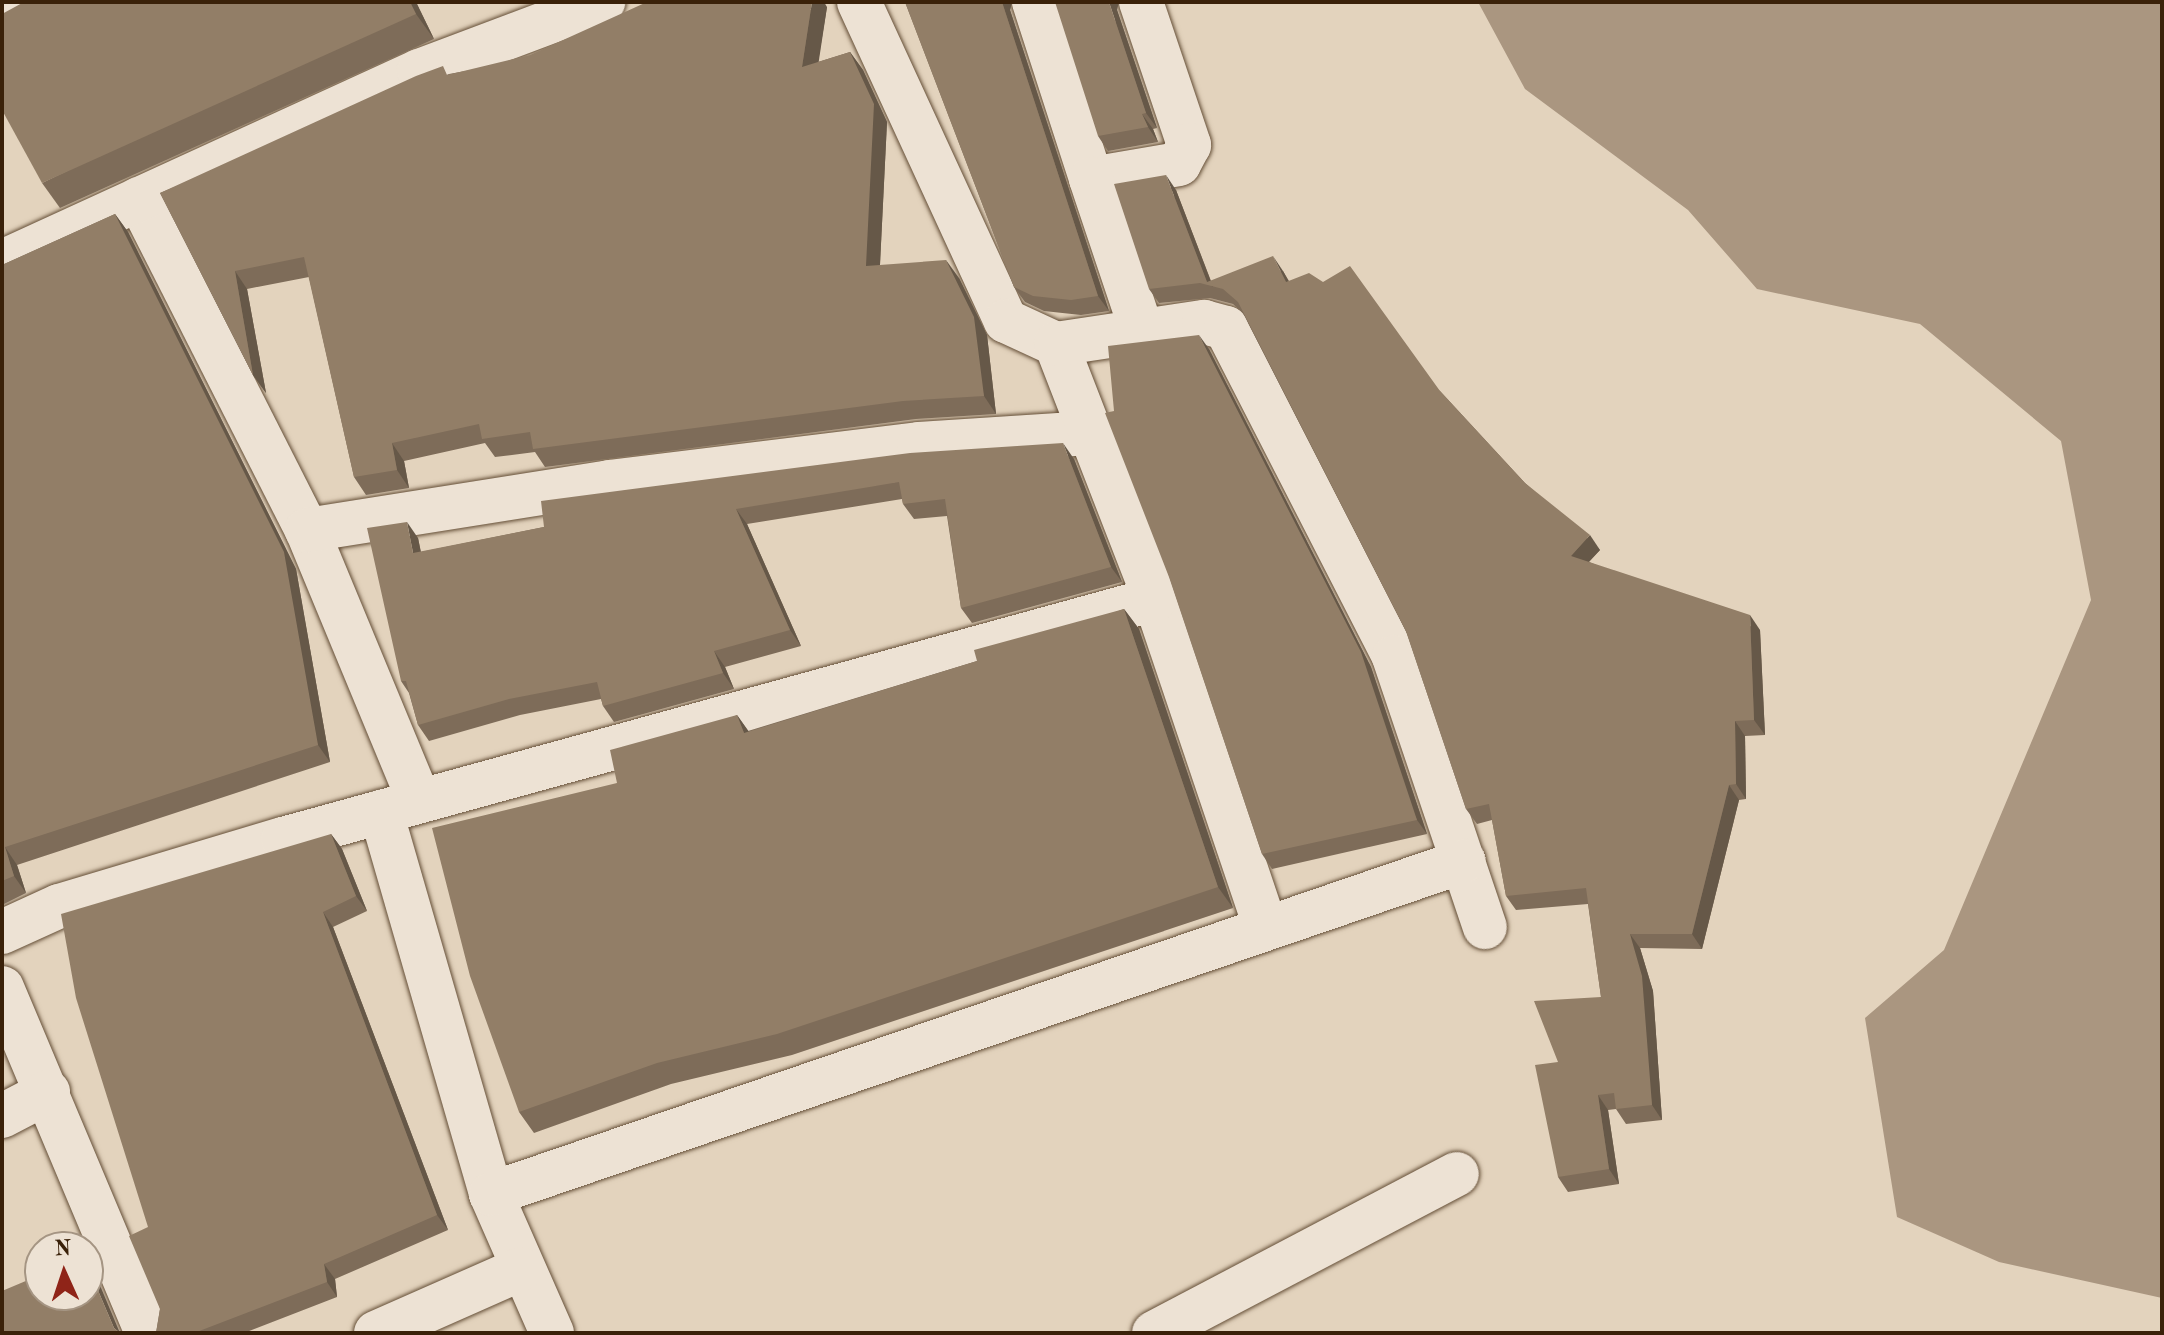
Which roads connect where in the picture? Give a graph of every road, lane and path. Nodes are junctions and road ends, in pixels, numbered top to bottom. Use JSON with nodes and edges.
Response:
{"nodes":[{"id":1,"x":18,"y":2,"type":"edge"},
{"id":2,"x":603,"y":2,"type":"edge"},
{"id":3,"x":859,"y":2,"type":"edge"},
{"id":4,"x":1034,"y":2,"type":"edge"},
{"id":5,"x":1141,"y":2,"type":"edge"},
{"id":6,"x":2,"y":10,"type":"edge"},
{"id":7,"x":1091,"y":179,"type":"junction"},
{"id":8,"x":139,"y":199,"type":"junction"},
{"id":9,"x":2,"y":262,"type":"edge"},
{"id":10,"x":1143,"y":334,"type":"junction"},
{"id":11,"x":1056,"y":344,"type":"junction"},
{"id":12,"x":1090,"y":433,"type":"junction"},
{"id":13,"x":307,"y":530,"type":"junction"},
{"id":14,"x":1155,"y":599,"type":"junction"},
{"id":15,"x":400,"y":806,"type":"junction"},
{"id":16,"x":1464,"y":861,"type":"junction"},
{"id":17,"x":1265,"y":926,"type":"junction"},
{"id":18,"x":1485,"y":927,"type":"dead end"},
{"id":19,"x":2,"y":932,"type":"edge"},
{"id":20,"x":2,"y":988,"type":"edge"},
{"id":21,"x":48,"y":1092,"type":"junction"},
{"id":22,"x":2,"y":1116,"type":"edge"},
{"id":23,"x":1457,"y":1174,"type":"dead end"},
{"id":24,"x":491,"y":1194,"type":"junction"},
{"id":25,"x":521,"y":1269,"type":"junction"},
{"id":26,"x":147,"y":1333,"type":"edge"},
{"id":27,"x":376,"y":1333,"type":"edge"},
{"id":28,"x":552,"y":1333,"type":"edge"},
{"id":29,"x":1154,"y":1333,"type":"edge"}],
"edges":[{"from":1,"to":6,"type":"street"},
{"from":2,"to":8,"type":"street"},
{"from":3,"to":11,"type":"street"},
{"from":4,"to":7,"type":"street"},
{"from":5,"to":7,"type":"street"},
{"from":7,"to":10,"type":"street"},
{"from":8,"to":9,"type":"street"},
{"from":8,"to":13,"type":"street"},
{"from":10,"to":11,"type":"street"},
{"from":10,"to":16,"type":"street"},
{"from":11,"to":12,"type":"street"},
{"from":12,"to":13,"type":"street"},
{"from":12,"to":14,"type":"street"},
{"from":13,"to":15,"type":"street"},
{"from":14,"to":15,"type":"street"},
{"from":14,"to":17,"type":"street"},
{"from":15,"to":19,"type":"street"},
{"from":15,"to":24,"type":"street"},
{"from":16,"to":17,"type":"street"},
{"from":16,"to":18,"type":"street"},
{"from":17,"to":24,"type":"street"},
{"from":20,"to":21,"type":"street"},
{"from":21,"to":22,"type":"street"},
{"from":21,"to":26,"type":"street"},
{"from":23,"to":29,"type":"street"},
{"from":24,"to":25,"type":"street"},
{"from":25,"to":27,"type":"street"},
{"from":25,"to":28,"type":"street"}]}
